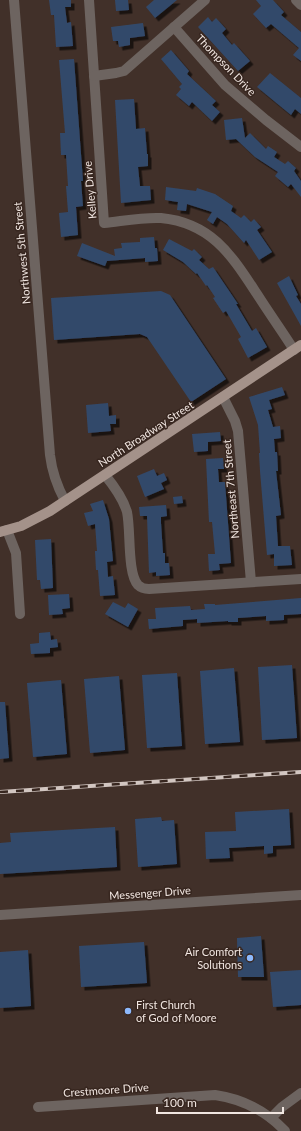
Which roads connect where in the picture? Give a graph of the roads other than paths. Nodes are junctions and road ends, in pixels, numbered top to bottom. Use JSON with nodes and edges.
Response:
{"nodes":[{"id":1,"x":14,"y":0,"type":"edge"},
{"id":2,"x":89,"y":0,"type":"edge"},
{"id":3,"x":205,"y":0,"type":"edge"},
{"id":4,"x":296,"y":0,"type":"edge"},
{"id":5,"x":301,"y":5,"type":"edge"},
{"id":6,"x":174,"y":27,"type":"junction"},
{"id":7,"x":94,"y":76,"type":"junction"},
{"id":8,"x":301,"y":147,"type":"edge"},
{"id":9,"x":298,"y":347,"type":"edge"},
{"id":10,"x":223,"y":397,"type":"junction"},
{"id":11,"x":105,"y":475,"type":"junction"},
{"id":12,"x":65,"y":501,"type":"junction"},
{"id":13,"x":3,"y":531,"type":"edge"},
{"id":14,"x":301,"y":579,"type":"edge"},
{"id":15,"x":251,"y":582,"type":"junction"},
{"id":16,"x":20,"y":614,"type":"dead end"},
{"id":17,"x":301,"y":895,"type":"edge"},
{"id":18,"x":0,"y":914,"type":"edge"},
{"id":19,"x":301,"y":1093,"type":"edge"},
{"id":20,"x":38,"y":1107,"type":"dead end"},
{"id":21,"x":272,"y":1118,"type":"junction"},
{"id":22,"x":285,"y":1131,"type":"edge"}],
"edges":[{"from":1,"to":12,"type":"street","name":"Northwest 5th Street"},
{"from":2,"to":7,"type":"street","name":"Kelley Drive"},
{"from":3,"to":6,"type":"street"},
{"from":4,"to":5,"type":"street"},
{"from":6,"to":7,"type":"street"},
{"from":6,"to":8,"type":"street","name":"Thompson Drive"},
{"from":7,"to":9,"type":"street","name":"Kelley Drive"},
{"from":9,"to":10,"type":"main road","name":"North Broadway Street"},
{"from":10,"to":11,"type":"main road","name":"North Broadway Street"},
{"from":10,"to":15,"type":"street","name":"Northeast 7th Street"},
{"from":11,"to":12,"type":"main road","name":"North Broadway Street"},
{"from":11,"to":15,"type":"street"},
{"from":12,"to":13,"type":"main road","name":"North Broadway Street"},
{"from":13,"to":16,"type":"street"},
{"from":14,"to":15,"type":"street"},
{"from":17,"to":18,"type":"street","name":"Messenger Drive"},
{"from":19,"to":21,"type":"street"},
{"from":20,"to":21,"type":"street","name":"Crestmoore Drive"},
{"from":21,"to":22,"type":"street","name":"Crestmoore Drive"}]}
